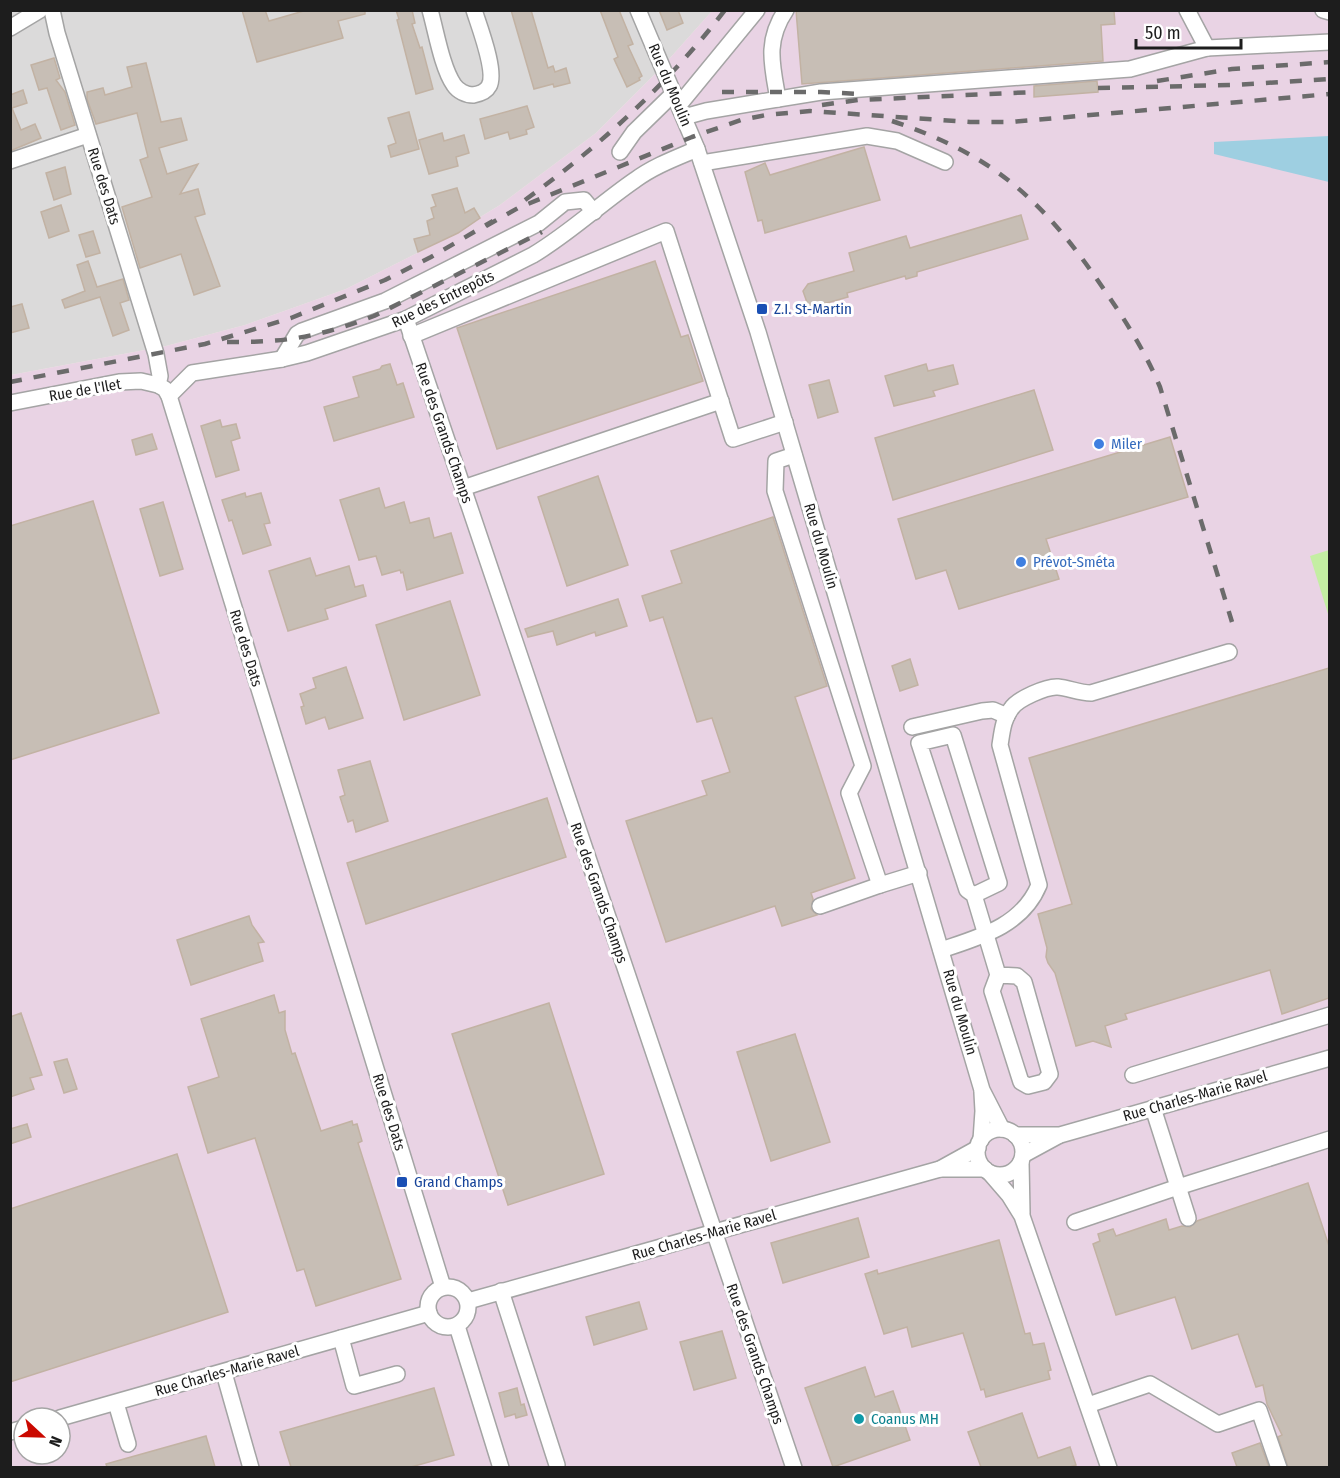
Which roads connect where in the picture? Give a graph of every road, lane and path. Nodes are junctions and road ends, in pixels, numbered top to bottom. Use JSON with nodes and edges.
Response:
{"nodes":[{"id":1,"x":40,"y":10,"type":"edge"},
{"id":2,"x":52,"y":10,"type":"edge"},
{"id":3,"x":430,"y":10,"type":"edge"},
{"id":4,"x":474,"y":10,"type":"edge"},
{"id":5,"x":638,"y":10,"type":"edge"},
{"id":6,"x":757,"y":10,"type":"edge"},
{"id":7,"x":786,"y":10,"type":"edge"},
{"id":8,"x":1187,"y":10,"type":"edge"},
{"id":9,"x":1323,"y":10,"type":"edge"},
{"id":10,"x":1329,"y":12,"type":"edge"},
{"id":11,"x":10,"y":28,"type":"edge"},
{"id":12,"x":1329,"y":42,"type":"edge"},
{"id":13,"x":1207,"y":48,"type":"junction"},
{"id":14,"x":778,"y":99,"type":"junction"},
{"id":15,"x":679,"y":105,"type":"junction"},
{"id":16,"x":88,"y":135,"type":"junction"},
{"id":17,"x":620,"y":152,"type":"dead end"},
{"id":18,"x":699,"y":156,"type":"junction"},
{"id":19,"x":10,"y":161,"type":"edge"},
{"id":20,"x":945,"y":162,"type":"dead end"},
{"id":21,"x":594,"y":212,"type":"junction"},
{"id":22,"x":406,"y":319,"type":"junction"},
{"id":23,"x":411,"y":336,"type":"junction"},
{"id":24,"x":282,"y":359,"type":"junction"},
{"id":25,"x":164,"y":390,"type":"junction"},
{"id":26,"x":721,"y":401,"type":"junction"},
{"id":27,"x":10,"y":404,"type":"edge"},
{"id":28,"x":785,"y":422,"type":"junction"},
{"id":29,"x":794,"y":455,"type":"junction"},
{"id":30,"x":463,"y":488,"type":"junction"},
{"id":31,"x":1229,"y":652,"type":"dead end"},
{"id":32,"x":1007,"y":716,"type":"junction"},
{"id":33,"x":912,"y":728,"type":"dead end"},
{"id":34,"x":919,"y":873,"type":"junction"},
{"id":35,"x":880,"y":885,"type":"junction"},
{"id":36,"x":974,"y":895,"type":"junction"},
{"id":37,"x":820,"y":906,"type":"dead end"},
{"id":38,"x":986,"y":934,"type":"junction"},
{"id":39,"x":941,"y":950,"type":"junction"},
{"id":40,"x":998,"y":975,"type":"junction"},
{"id":41,"x":1329,"y":1015,"type":"edge"},
{"id":42,"x":1329,"y":1058,"type":"edge"},
{"id":43,"x":1133,"y":1075,"type":"dead end"},
{"id":44,"x":982,"y":1090,"type":"junction"},
{"id":45,"x":1153,"y":1108,"type":"junction"},
{"id":46,"x":1008,"y":1132,"type":"junction"},
{"id":47,"x":1060,"y":1134,"type":"junction"},
{"id":48,"x":1329,"y":1138,"type":"edge"},
{"id":49,"x":979,"y":1144,"type":"junction"},
{"id":50,"x":1022,"y":1158,"type":"junction"},
{"id":51,"x":940,"y":1169,"type":"junction"},
{"id":52,"x":988,"y":1171,"type":"junction"},
{"id":53,"x":1178,"y":1187,"type":"junction"},
{"id":54,"x":1022,"y":1215,"type":"junction"},
{"id":55,"x":1188,"y":1218,"type":"dead end"},
{"id":56,"x":1075,"y":1222,"type":"dead end"},
{"id":57,"x":713,"y":1232,"type":"junction"},
{"id":58,"x":443,"y":1287,"type":"junction"},
{"id":59,"x":501,"y":1291,"type":"junction"},
{"id":60,"x":468,"y":1301,"type":"junction"},
{"id":61,"x":429,"y":1313,"type":"junction"},
{"id":62,"x":457,"y":1326,"type":"junction"},
{"id":63,"x":341,"y":1338,"type":"junction"},
{"id":64,"x":224,"y":1373,"type":"junction"},
{"id":65,"x":397,"y":1374,"type":"dead end"},
{"id":66,"x":116,"y":1403,"type":"junction"},
{"id":67,"x":1088,"y":1405,"type":"junction"},
{"id":68,"x":72,"y":1415,"type":"edge"},
{"id":69,"x":128,"y":1444,"type":"dead end"},
{"id":70,"x":556,"y":1465,"type":"dead end"},
{"id":71,"x":251,"y":1467,"type":"edge"},
{"id":72,"x":501,"y":1467,"type":"edge"},
{"id":73,"x":794,"y":1467,"type":"edge"},
{"id":74,"x":1109,"y":1467,"type":"edge"},
{"id":75,"x":1279,"y":1467,"type":"edge"}],
"edges":[{"from":1,"to":11,"type":"street"},
{"from":2,"to":16,"type":"street","name":"Rue des Dats"},
{"from":3,"to":4,"type":"street"},
{"from":5,"to":15,"type":"street","name":"Rue du Moulin"},
{"from":6,"to":15,"type":"street"},
{"from":7,"to":14,"type":"street"},
{"from":8,"to":13,"type":"street"},
{"from":9,"to":10,"type":"street"},
{"from":12,"to":13,"type":"street"},
{"from":13,"to":14,"type":"street"},
{"from":14,"to":15,"type":"street"},
{"from":15,"to":17,"type":"street"},
{"from":15,"to":18,"type":"street","name":"Rue du Moulin"},
{"from":16,"to":19,"type":"street"},
{"from":16,"to":25,"type":"street","name":"Rue des Dats"},
{"from":18,"to":20,"type":"street","name":"Rue des Entrepôts"},
{"from":18,"to":21,"type":"street","name":"Rue des Entrepôts"},
{"from":18,"to":28,"type":"street","name":"Rue du Moulin"},
{"from":21,"to":22,"type":"street","name":"Rue des Entrepôts"},
{"from":21,"to":24,"type":"street"},
{"from":22,"to":23,"type":"street","name":"Rue des Grands Champs"},
{"from":22,"to":24,"type":"street","name":"Rue des Entrepôts"},
{"from":23,"to":26,"type":"street"},
{"from":23,"to":30,"type":"street","name":"Rue des Grands Champs"},
{"from":24,"to":25,"type":"street","name":"Rue des Entrepôts"},
{"from":25,"to":27,"type":"street","name":"Rue de l'Ilet"},
{"from":25,"to":58,"type":"street","name":"Rue des Dats"},
{"from":26,"to":28,"type":"street"},
{"from":26,"to":30,"type":"street"},
{"from":28,"to":29,"type":"street","name":"Rue du Moulin"},
{"from":29,"to":34,"type":"street","name":"Rue du Moulin"},
{"from":29,"to":35,"type":"street"},
{"from":30,"to":57,"type":"street","name":"Rue des Grands Champs"},
{"from":31,"to":32,"type":"street"},
{"from":32,"to":33,"type":"street"},
{"from":32,"to":38,"type":"street"},
{"from":34,"to":35,"type":"street"},
{"from":34,"to":39,"type":"street","name":"Rue du Moulin"},
{"from":35,"to":37,"type":"street"},
{"from":36,"to":36,"type":"street"},
{"from":36,"to":38,"type":"street"},
{"from":38,"to":39,"type":"street"},
{"from":38,"to":40,"type":"street"},
{"from":39,"to":44,"type":"street","name":"Rue du Moulin"},
{"from":40,"to":40,"type":"street"},
{"from":41,"to":43,"type":"street"},
{"from":42,"to":45,"type":"street","name":"Rue Charles-Marie Ravel"},
{"from":44,"to":46,"type":"street","name":"Rue du Moulin"},
{"from":44,"to":49,"type":"street","name":"Rue du Moulin"},
{"from":45,"to":47,"type":"street","name":"Rue Charles-Marie Ravel"},
{"from":45,"to":53,"type":"street"},
{"from":46,"to":47,"type":"street","name":"Rue Charles-Marie Ravel"},
{"from":46,"to":49,"type":"street"},
{"from":46,"to":50,"type":"street"},
{"from":47,"to":50,"type":"street","name":"Rue Charles-Marie Ravel"},
{"from":48,"to":53,"type":"street"},
{"from":49,"to":51,"type":"street","name":"Rue Charles-Marie Ravel"},
{"from":49,"to":52,"type":"street"},
{"from":50,"to":52,"type":"street"},
{"from":50,"to":54,"type":"street"},
{"from":51,"to":52,"type":"street","name":"Rue Charles-Marie Ravel"},
{"from":51,"to":57,"type":"street","name":"Rue Charles-Marie Ravel"},
{"from":52,"to":54,"type":"street"},
{"from":53,"to":55,"type":"street"},
{"from":53,"to":56,"type":"street"},
{"from":54,"to":67,"type":"street"},
{"from":57,"to":59,"type":"street","name":"Rue Charles-Marie Ravel"},
{"from":57,"to":73,"type":"street","name":"Rue des Grands Champs"},
{"from":58,"to":60,"type":"street"},
{"from":58,"to":61,"type":"street"},
{"from":59,"to":60,"type":"street","name":"Rue Charles-Marie Ravel"},
{"from":59,"to":70,"type":"street"},
{"from":60,"to":62,"type":"street"},
{"from":61,"to":62,"type":"street"},
{"from":61,"to":63,"type":"street","name":"Rue Charles-Marie Ravel"},
{"from":62,"to":72,"type":"street"},
{"from":63,"to":64,"type":"street","name":"Rue Charles-Marie Ravel"},
{"from":63,"to":65,"type":"street"},
{"from":64,"to":66,"type":"street","name":"Rue Charles-Marie Ravel"},
{"from":64,"to":71,"type":"street"},
{"from":66,"to":68,"type":"street","name":"Rue Charles-Marie Ravel"},
{"from":66,"to":69,"type":"street"},
{"from":67,"to":74,"type":"street"},
{"from":67,"to":75,"type":"street"}]}
